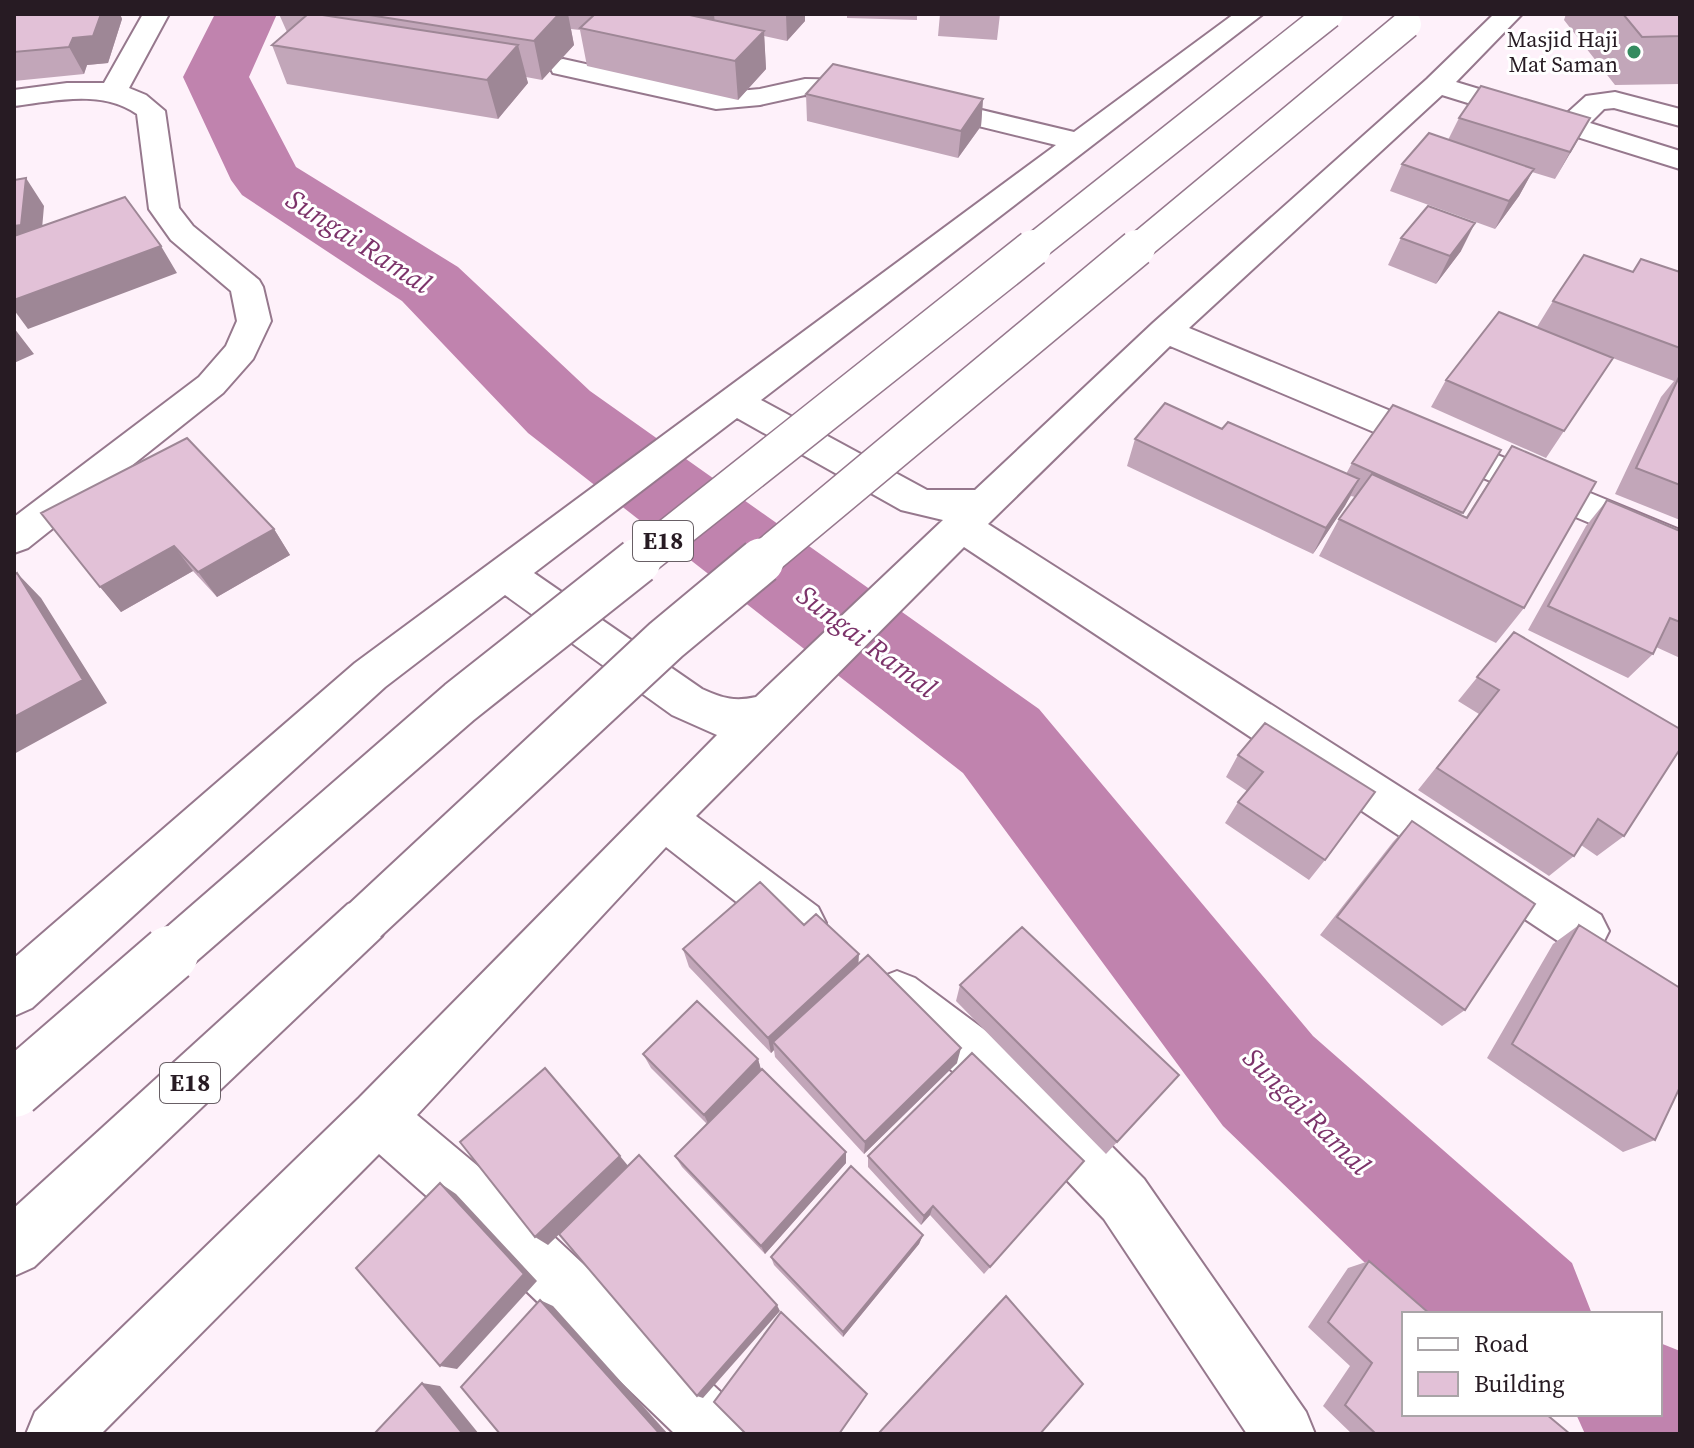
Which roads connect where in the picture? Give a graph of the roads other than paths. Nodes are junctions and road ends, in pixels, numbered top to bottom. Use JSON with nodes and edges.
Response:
{"nodes":[{"id":1,"x":156,"y":14,"type":"edge"},
{"id":2,"x":1250,"y":14,"type":"edge"},
{"id":3,"x":1329,"y":14,"type":"edge"},
{"id":4,"x":1509,"y":14,"type":"edge"},
{"id":5,"x":1412,"y":19,"type":"edge"},
{"id":6,"x":563,"y":67,"type":"dead end"},
{"id":7,"x":1437,"y":85,"type":"junction"},
{"id":8,"x":113,"y":92,"type":"junction"},
{"id":9,"x":14,"y":98,"type":"edge"},
{"id":10,"x":1680,"y":118,"type":"edge"},
{"id":11,"x":1570,"y":126,"type":"junction"},
{"id":12,"x":1079,"y":142,"type":"junction"},
{"id":13,"x":1680,"y":160,"type":"edge"},
{"id":14,"x":1165,"y":331,"type":"junction"},
{"id":15,"x":735,"y":401,"type":"junction"},
{"id":16,"x":915,"y":500,"type":"junction"},
{"id":17,"x":974,"y":514,"type":"junction"},
{"id":18,"x":14,"y":538,"type":"edge"},
{"id":19,"x":1680,"y":546,"type":"edge"},
{"id":20,"x":926,"y":560,"type":"junction"},
{"id":21,"x":505,"y":574,"type":"junction"},
{"id":22,"x":687,"y":702,"type":"junction"},
{"id":23,"x":771,"y":711,"type":"junction"},
{"id":24,"x":706,"y":774,"type":"junction"},
{"id":25,"x":663,"y":818,"type":"junction"},
{"id":26,"x":1584,"y":931,"type":"edge"},
{"id":27,"x":14,"y":991,"type":"edge"},
{"id":28,"x":14,"y":1089,"type":"edge"},
{"id":29,"x":378,"y":1117,"type":"junction"},
{"id":30,"x":14,"y":1247,"type":"edge"},
{"id":31,"x":57,"y":1434,"type":"edge"},
{"id":32,"x":720,"y":1434,"type":"edge"},
{"id":33,"x":1284,"y":1434,"type":"edge"}],
"edges":[{"from":1,"to":8,"type":"main road"},
{"from":2,"to":12,"type":"main road"},
{"from":3,"to":28,"type":"main road","number":"E18","bridge":true},
{"from":4,"to":7,"type":"main road"},
{"from":5,"to":30,"type":"main road","number":"E18","bridge":true},
{"from":6,"to":12,"type":"main road"},
{"from":7,"to":11,"type":"main road"},
{"from":7,"to":14,"type":"main road"},
{"from":8,"to":9,"type":"main road"},
{"from":8,"to":18,"type":"main road"},
{"from":10,"to":11,"type":"main road"},
{"from":11,"to":13,"type":"main road"},
{"from":12,"to":15,"type":"main road"},
{"from":14,"to":17,"type":"main road"},
{"from":14,"to":19,"type":"main road"},
{"from":15,"to":16,"type":"main road"},
{"from":15,"to":21,"type":"main road"},
{"from":16,"to":17,"type":"main road"},
{"from":16,"to":20,"type":"main road"},
{"from":17,"to":20,"type":"main road"},
{"from":17,"to":26,"type":"main road"},
{"from":20,"to":23,"type":"main road"},
{"from":21,"to":22,"type":"main road"},
{"from":21,"to":27,"type":"main road"},
{"from":22,"to":23,"type":"main road"},
{"from":22,"to":24,"type":"main road"},
{"from":23,"to":24,"type":"main road"},
{"from":24,"to":25,"type":"main road"},
{"from":25,"to":29,"type":"main road"},
{"from":25,"to":33,"type":"main road"},
{"from":29,"to":31,"type":"main road"},
{"from":29,"to":32,"type":"main road"}]}
